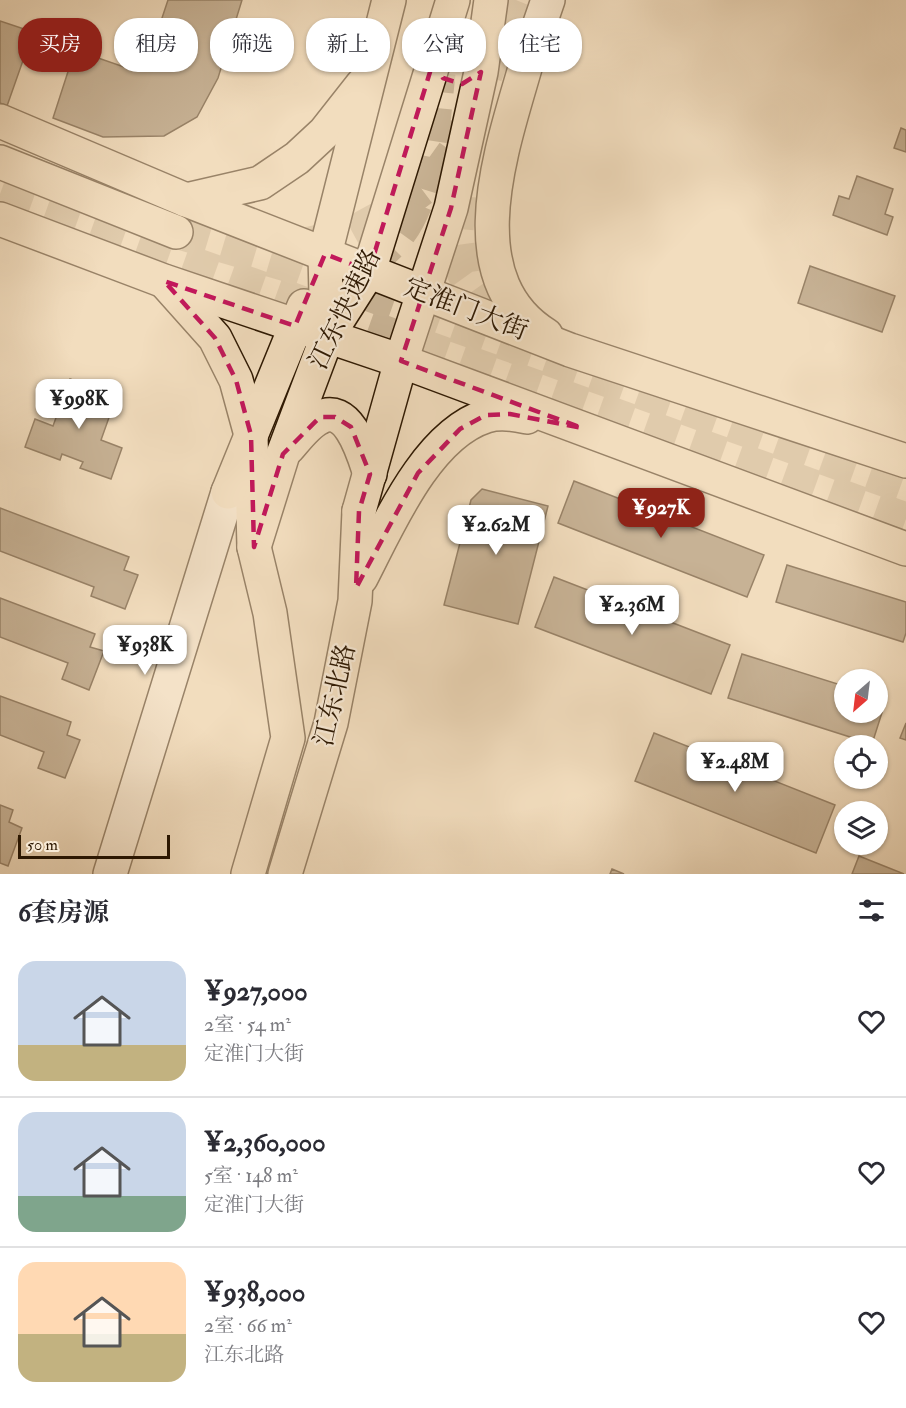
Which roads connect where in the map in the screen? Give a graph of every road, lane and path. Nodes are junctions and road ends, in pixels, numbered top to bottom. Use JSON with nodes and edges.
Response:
{"nodes":[{"id":1,"x":389,"y":0,"type":"edge"},
{"id":2,"x":453,"y":0,"type":"edge"},
{"id":3,"x":491,"y":0,"type":"edge"},
{"id":4,"x":548,"y":0,"type":"edge"},
{"id":5,"x":447,"y":18,"type":"edge"},
{"id":6,"x":542,"y":18,"type":"edge"},
{"id":7,"x":486,"y":40,"type":"edge"},
{"id":8,"x":430,"y":72,"type":"edge"},
{"id":9,"x":438,"y":72,"type":"edge"},
{"id":10,"x":482,"y":72,"type":"joint"},
{"id":11,"x":521,"y":72,"type":"tunnel mouth"},
{"id":12,"x":524,"y":72,"type":"edge"},
{"id":13,"x":370,"y":74,"type":"junction"},
{"id":14,"x":0,"y":121,"type":"edge"},
{"id":15,"x":0,"y":162,"type":"edge"},
{"id":16,"x":186,"y":200,"type":"junction"},
{"id":17,"x":452,"y":208,"type":"junction"},
{"id":18,"x":0,"y":219,"type":"edge"},
{"id":19,"x":177,"y":232,"type":"tunnel mouth"},
{"id":20,"x":324,"y":254,"type":"junction"},
{"id":21,"x":369,"y":272,"type":"junction"},
{"id":22,"x":164,"y":281,"type":"junction"},
{"id":23,"x":423,"y":292,"type":"junction"},
{"id":24,"x":295,"y":326,"type":"junction"},
{"id":25,"x":327,"y":337,"type":"junction"},
{"id":26,"x":570,"y":350,"type":"junction"},
{"id":27,"x":401,"y":361,"type":"junction"},
{"id":28,"x":582,"y":428,"type":"junction"},
{"id":29,"x":251,"y":435,"type":"junction"},
{"id":30,"x":283,"y":454,"type":"junction"},
{"id":31,"x":906,"y":461,"type":"edge"},
{"id":32,"x":370,"y":474,"type":"junction"},
{"id":33,"x":254,"y":547,"type":"junction"},
{"id":34,"x":906,"y":549,"type":"edge"},
{"id":35,"x":356,"y":588,"type":"junction"},
{"id":36,"x":110,"y":874,"type":"edge"},
{"id":37,"x":248,"y":874,"type":"edge"},
{"id":38,"x":285,"y":874,"type":"edge"}],
"edges":[{"from":1,"to":13,"type":"main road"},
{"from":2,"to":5,"type":"main road","name":"江东快速路"},
{"from":3,"to":7,"type":"main road"},
{"from":4,"to":6,"type":"main road"},
{"from":8,"to":21,"type":"main road","name":"江东快速路"},
{"from":9,"to":10,"type":"main road"},
{"from":10,"to":17,"type":"main road"},
{"from":11,"to":17,"type":"main road"},
{"from":12,"to":26,"type":"main road"},
{"from":13,"to":16,"type":"main road"},
{"from":13,"to":20,"type":"main road"},
{"from":14,"to":16,"type":"main road","name":"定淮门大街"},
{"from":15,"to":19,"type":"main road"},
{"from":16,"to":20,"type":"main road","name":"定淮门大街"},
{"from":17,"to":23,"type":"main road"},
{"from":18,"to":22,"type":"main road"},
{"from":20,"to":21,"type":"main road","name":"定淮门大街"},
{"from":20,"to":24,"type":"main road"},
{"from":20,"to":25,"type":"main road"},
{"from":21,"to":23,"type":"main road","name":"定淮门大街"},
{"from":21,"to":25,"type":"main road","name":"江东快速路"},
{"from":22,"to":24,"type":"main road"},
{"from":22,"to":29,"type":"main road"},
{"from":23,"to":26,"type":"main road","name":"定淮门大街"},
{"from":23,"to":27,"type":"main road"},
{"from":24,"to":25,"type":"main road"},
{"from":24,"to":29,"type":"main road"},
{"from":25,"to":27,"type":"main road"},
{"from":25,"to":30,"type":"main road","name":"江东快速路"},
{"from":26,"to":31,"type":"main road","name":"定淮门大街"},
{"from":27,"to":28,"type":"main road"},
{"from":27,"to":32,"type":"main road"},
{"from":28,"to":34,"type":"main road"},
{"from":28,"to":35,"type":"main road"},
{"from":29,"to":33,"type":"main road","name":"江东北路"},
{"from":29,"to":36,"type":"main road"},
{"from":30,"to":32,"type":"main road"},
{"from":30,"to":33,"type":"main road","name":"江东快速路"},
{"from":32,"to":35,"type":"main road","name":"江东北路"},
{"from":33,"to":37,"type":"main road","name":"江东北路"},
{"from":35,"to":38,"type":"main road","name":"江东北路"}]}
